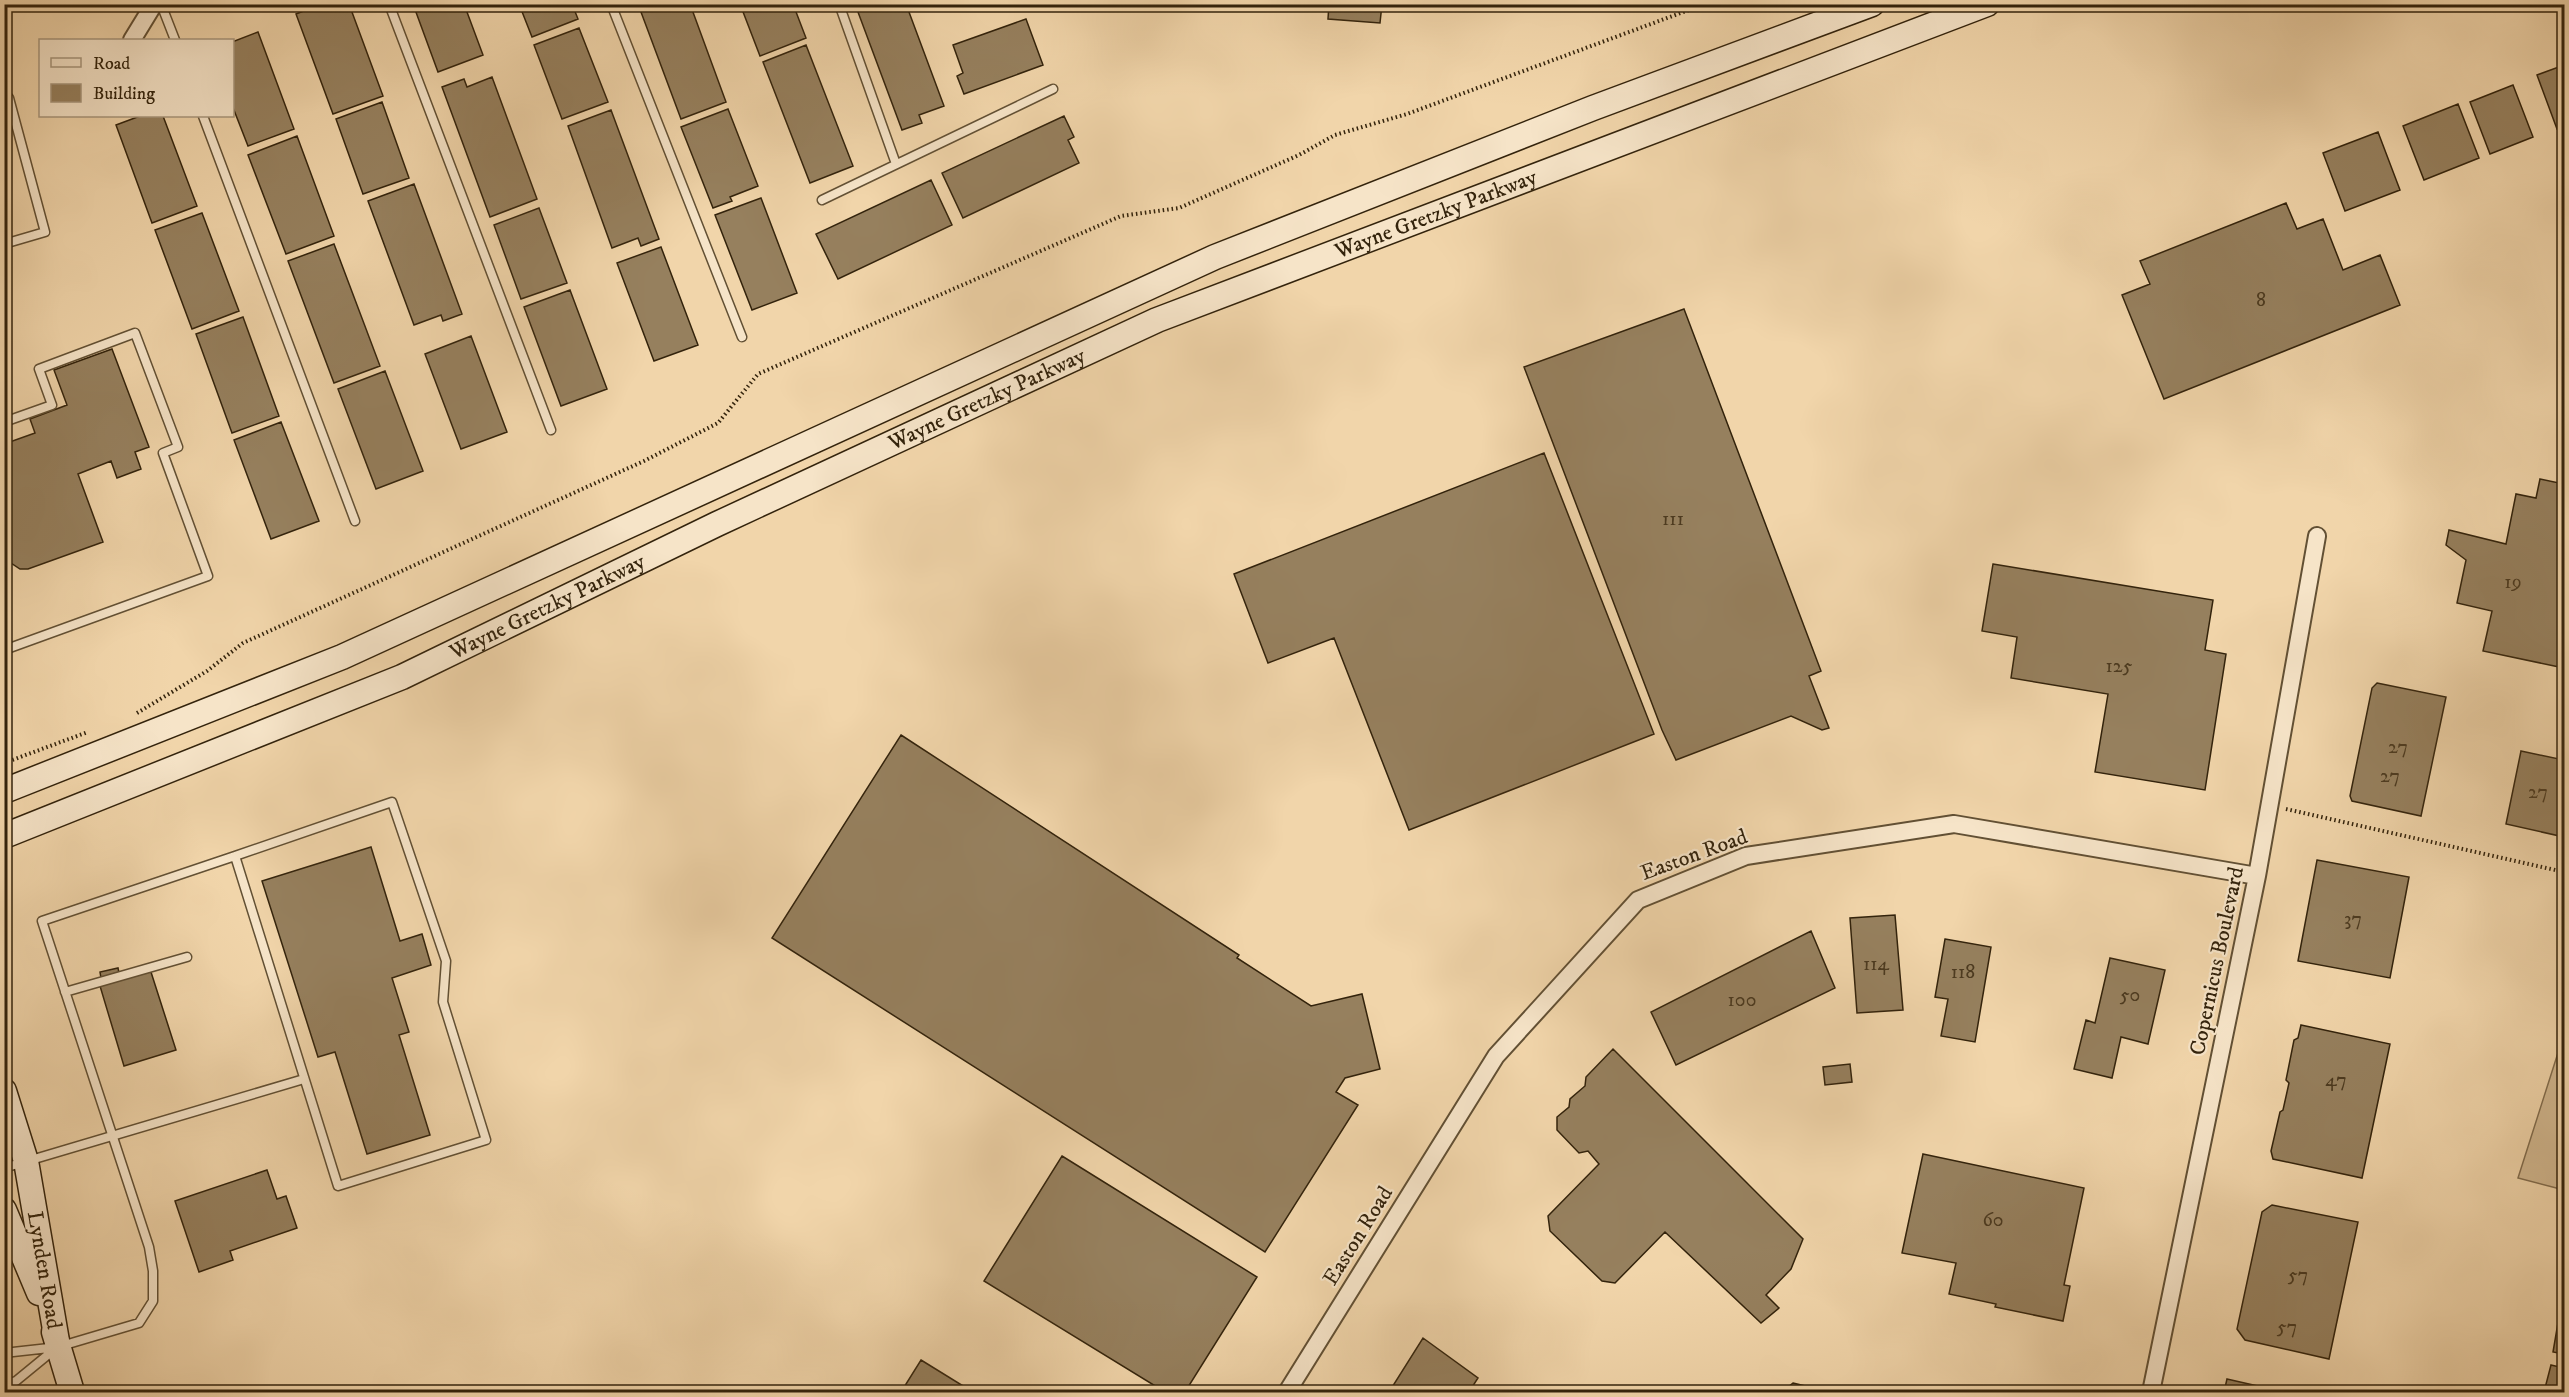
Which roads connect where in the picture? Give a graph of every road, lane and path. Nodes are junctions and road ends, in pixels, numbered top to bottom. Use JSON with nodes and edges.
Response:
{"nodes":[{"id":1,"x":154,"y":4,"type":"edge"},
{"id":2,"x":161,"y":4,"type":"edge"},
{"id":3,"x":388,"y":4,"type":"edge"},
{"id":4,"x":611,"y":4,"type":"edge"},
{"id":5,"x":839,"y":4,"type":"edge"},
{"id":6,"x":1705,"y":4,"type":"edge"},
{"id":7,"x":1872,"y":4,"type":"edge"},
{"id":8,"x":1987,"y":4,"type":"edge"},
{"id":9,"x":133,"y":39,"type":"edge"},
{"id":10,"x":175,"y":39,"type":"edge"},
{"id":11,"x":1053,"y":89,"type":"dead end"},
{"id":12,"x":4,"y":92,"type":"edge"},
{"id":13,"x":203,"y":117,"type":"edge"},
{"id":14,"x":896,"y":164,"type":"junction"},
{"id":15,"x":822,"y":200,"type":"dead end"},
{"id":16,"x":4,"y":244,"type":"edge"},
{"id":17,"x":742,"y":337,"type":"dead end"},
{"id":18,"x":4,"y":422,"type":"edge"},
{"id":19,"x":551,"y":430,"type":"dead end"},
{"id":20,"x":355,"y":521,"type":"dead end"},
{"id":21,"x":2317,"y":536,"type":"dead end"},
{"id":22,"x":4,"y":650,"type":"edge"},
{"id":23,"x":126,"y":718,"type":"dead end"},
{"id":24,"x":93,"y":730,"type":"dead end"},
{"id":25,"x":4,"y":763,"type":"edge"},
{"id":26,"x":4,"y":791,"type":"edge"},
{"id":27,"x":2270,"y":806,"type":"junction"},
{"id":28,"x":4,"y":836,"type":"edge"},
{"id":29,"x":235,"y":856,"type":"junction"},
{"id":30,"x":2565,"y":872,"type":"edge"},
{"id":31,"x":2257,"y":876,"type":"junction"},
{"id":32,"x":187,"y":957,"type":"dead end"},
{"id":33,"x":65,"y":992,"type":"junction"},
{"id":34,"x":304,"y":1079,"type":"junction"},
{"id":35,"x":4,"y":1091,"type":"edge"},
{"id":36,"x":113,"y":1135,"type":"junction"},
{"id":37,"x":15,"y":1165,"type":"edge"},
{"id":38,"x":4,"y":1210,"type":"edge"},
{"id":39,"x":58,"y":1347,"type":"junction"},
{"id":40,"x":4,"y":1353,"type":"edge"},
{"id":41,"x":4,"y":1385,"type":"edge"},
{"id":42,"x":72,"y":1392,"type":"edge"},
{"id":43,"x":1287,"y":1392,"type":"edge"},
{"id":44,"x":2151,"y":1392,"type":"edge"}],
"edges":[{"from":1,"to":9,"type":"street"},
{"from":2,"to":10,"type":"lane"},
{"from":3,"to":19,"type":"lane"},
{"from":4,"to":17,"type":"lane"},
{"from":5,"to":14,"type":"lane"},
{"from":6,"to":23,"type":"path"},
{"from":7,"to":26,"type":"main road","name":"Wayne Gretzky Parkway"},
{"from":8,"to":28,"type":"main road","name":"Wayne Gretzky Parkway"},
{"from":11,"to":14,"type":"lane"},
{"from":12,"to":16,"type":"lane"},
{"from":13,"to":20,"type":"lane"},
{"from":14,"to":15,"type":"lane"},
{"from":18,"to":22,"type":"lane"},
{"from":21,"to":27,"type":"street","name":"Copernicus Boulevard"},
{"from":24,"to":25,"type":"path"},
{"from":27,"to":30,"type":"path"},
{"from":27,"to":31,"type":"street","name":"Copernicus Boulevard"},
{"from":29,"to":33,"type":"lane"},
{"from":29,"to":34,"type":"lane"},
{"from":29,"to":34,"type":"lane"},
{"from":31,"to":43,"type":"street","name":"Easton Road"},
{"from":31,"to":44,"type":"street","name":"Copernicus Boulevard"},
{"from":32,"to":33,"type":"lane"},
{"from":33,"to":36,"type":"lane"},
{"from":34,"to":36,"type":"lane"},
{"from":35,"to":37,"type":"main road","name":"Lynden Road"},
{"from":36,"to":37,"type":"lane"},
{"from":36,"to":39,"type":"lane"},
{"from":37,"to":39,"type":"main road","name":"Lynden Road"},
{"from":38,"to":39,"type":"main road","name":"Lynden Road"},
{"from":39,"to":40,"type":"lane"},
{"from":39,"to":41,"type":"lane"},
{"from":39,"to":42,"type":"main road","name":"Lynden Road"}]}
